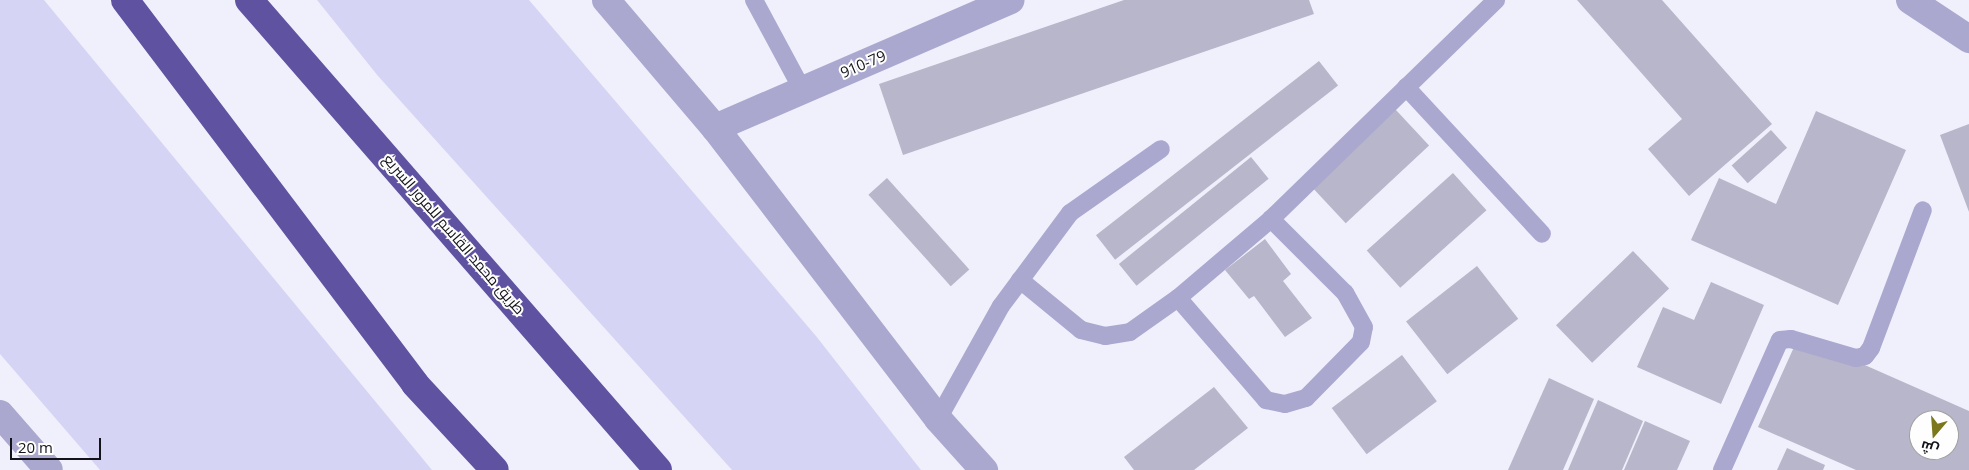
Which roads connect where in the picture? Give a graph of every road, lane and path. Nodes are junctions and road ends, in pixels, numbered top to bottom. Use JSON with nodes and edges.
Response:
{"nodes":[{"id":1,"x":125,"y":0,"type":"edge"},
{"id":2,"x":249,"y":0,"type":"edge"},
{"id":3,"x":606,"y":0,"type":"edge"},
{"id":4,"x":754,"y":0,"type":"edge"},
{"id":5,"x":1011,"y":0,"type":"edge"},
{"id":6,"x":1496,"y":0,"type":"edge"},
{"id":7,"x":1910,"y":0,"type":"edge"},
{"id":8,"x":1969,"y":39,"type":"edge"},
{"id":9,"x":1406,"y":87,"type":"junction"},
{"id":10,"x":802,"y":91,"type":"junction"},
{"id":11,"x":715,"y":128,"type":"junction"},
{"id":12,"x":1161,"y":149,"type":"dead end"},
{"id":13,"x":1923,"y":210,"type":"dead end"},
{"id":14,"x":1271,"y":218,"type":"junction"},
{"id":15,"x":1542,"y":234,"type":"dead end"},
{"id":16,"x":1020,"y":280,"type":"junction"},
{"id":17,"x":1178,"y":298,"type":"junction"},
{"id":18,"x":514,"y":302,"type":"junction"},
{"id":19,"x":0,"y":414,"type":"edge"},
{"id":20,"x":938,"y":419,"type":"junction"},
{"id":21,"x":49,"y":470,"type":"edge"},
{"id":22,"x":495,"y":470,"type":"edge"},
{"id":23,"x":658,"y":470,"type":"edge"},
{"id":24,"x":679,"y":470,"type":"edge"},
{"id":25,"x":984,"y":470,"type":"edge"},
{"id":26,"x":1722,"y":470,"type":"edge"}],
"edges":[{"from":1,"to":22,"type":"highway"},
{"from":2,"to":18,"type":"highway","name":"طريق محمد القاسم للمرور السريع"},
{"from":3,"to":11,"type":"street"},
{"from":4,"to":10,"type":"lane"},
{"from":5,"to":10,"type":"street","name":"910-79"},
{"from":6,"to":9,"type":"lane"},
{"from":7,"to":8,"type":"street"},
{"from":9,"to":14,"type":"lane"},
{"from":9,"to":15,"type":"lane"},
{"from":10,"to":11,"type":"street","name":"910-79"},
{"from":11,"to":20,"type":"street"},
{"from":12,"to":16,"type":"lane"},
{"from":13,"to":26,"type":"lane"},
{"from":14,"to":17,"type":"lane"},
{"from":14,"to":17,"type":"lane"},
{"from":16,"to":17,"type":"lane"},
{"from":16,"to":20,"type":"lane"},
{"from":18,"to":23,"type":"highway","name":"طريق محمد القاسم للمرور السريع"},
{"from":18,"to":24,"type":"highway"},
{"from":19,"to":21,"type":"street"},
{"from":20,"to":25,"type":"street"}]}
